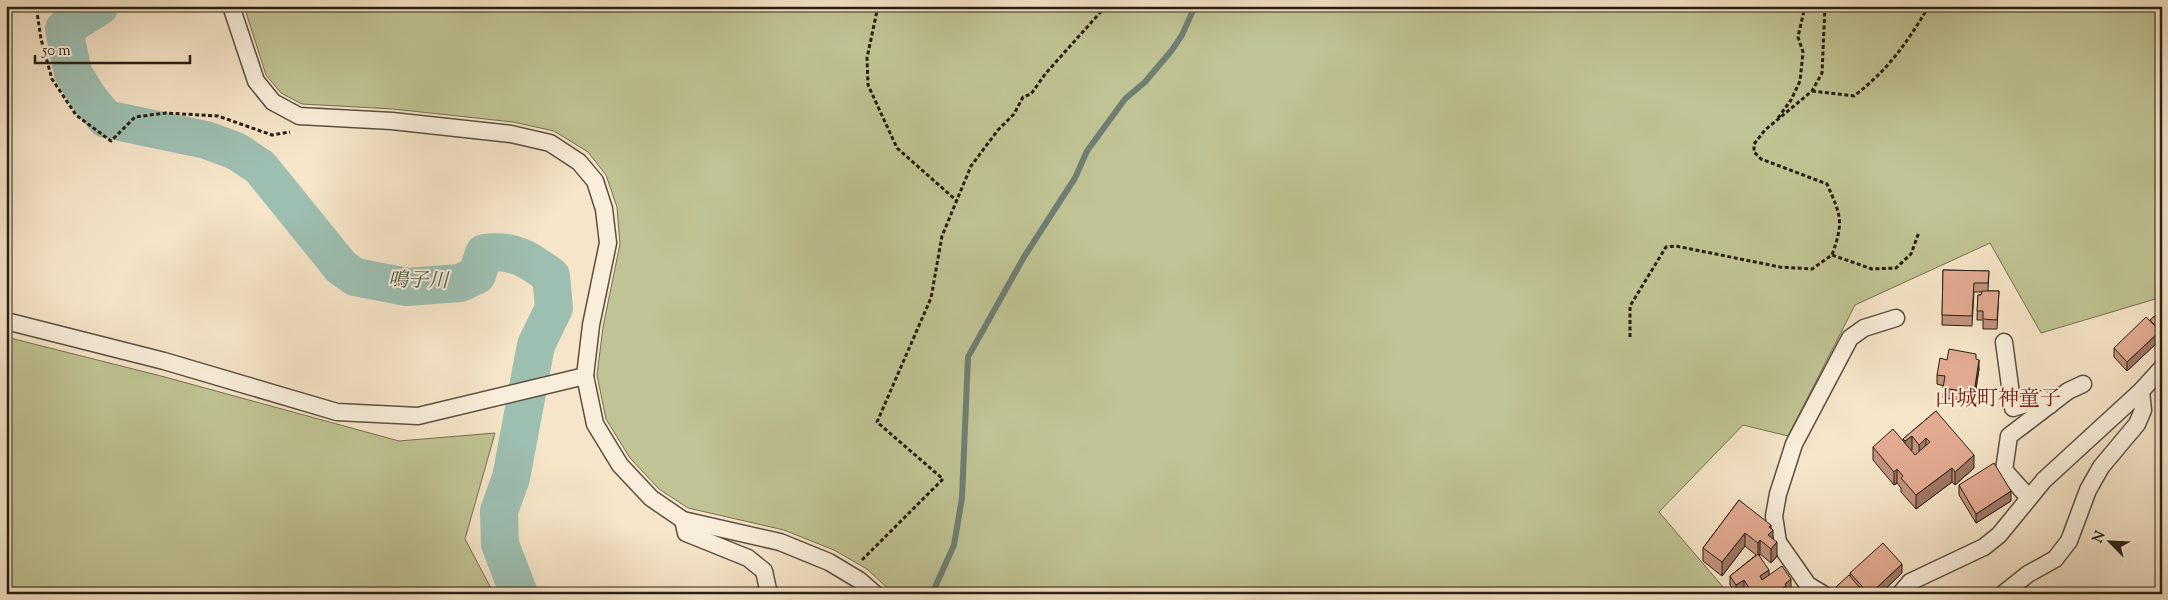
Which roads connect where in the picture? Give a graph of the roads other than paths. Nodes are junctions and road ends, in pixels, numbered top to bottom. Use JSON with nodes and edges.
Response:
{"nodes":[{"id":1,"x":231,"y":6,"type":"edge"},
{"id":2,"x":1896,"y":318,"type":"dead end"},
{"id":3,"x":6,"y":321,"type":"edge"},
{"id":4,"x":2004,"y":342,"type":"dead end"},
{"id":5,"x":2162,"y":368,"type":"edge"},
{"id":6,"x":585,"y":376,"type":"junction"},
{"id":7,"x":2083,"y":384,"type":"dead end"},
{"id":8,"x":2141,"y":391,"type":"junction"},
{"id":9,"x":2050,"y":405,"type":"junction"},
{"id":10,"x":2029,"y":498,"type":"junction"},
{"id":11,"x":683,"y":520,"type":"junction"},
{"id":12,"x":769,"y":594,"type":"edge"},
{"id":13,"x":875,"y":594,"type":"edge"},
{"id":14,"x":1823,"y":594,"type":"edge"},
{"id":15,"x":1900,"y":594,"type":"edge"},
{"id":16,"x":2003,"y":594,"type":"edge"}],
"edges":[{"from":1,"to":6,"type":"street"},
{"from":2,"to":14,"type":"street"},
{"from":3,"to":6,"type":"street"},
{"from":4,"to":9,"type":"street"},
{"from":5,"to":8,"type":"street"},
{"from":6,"to":11,"type":"street"},
{"from":7,"to":9,"type":"street"},
{"from":8,"to":10,"type":"street"},
{"from":8,"to":16,"type":"street"},
{"from":9,"to":10,"type":"street"},
{"from":10,"to":15,"type":"street"},
{"from":11,"to":12,"type":"street"},
{"from":11,"to":13,"type":"street"}]}
